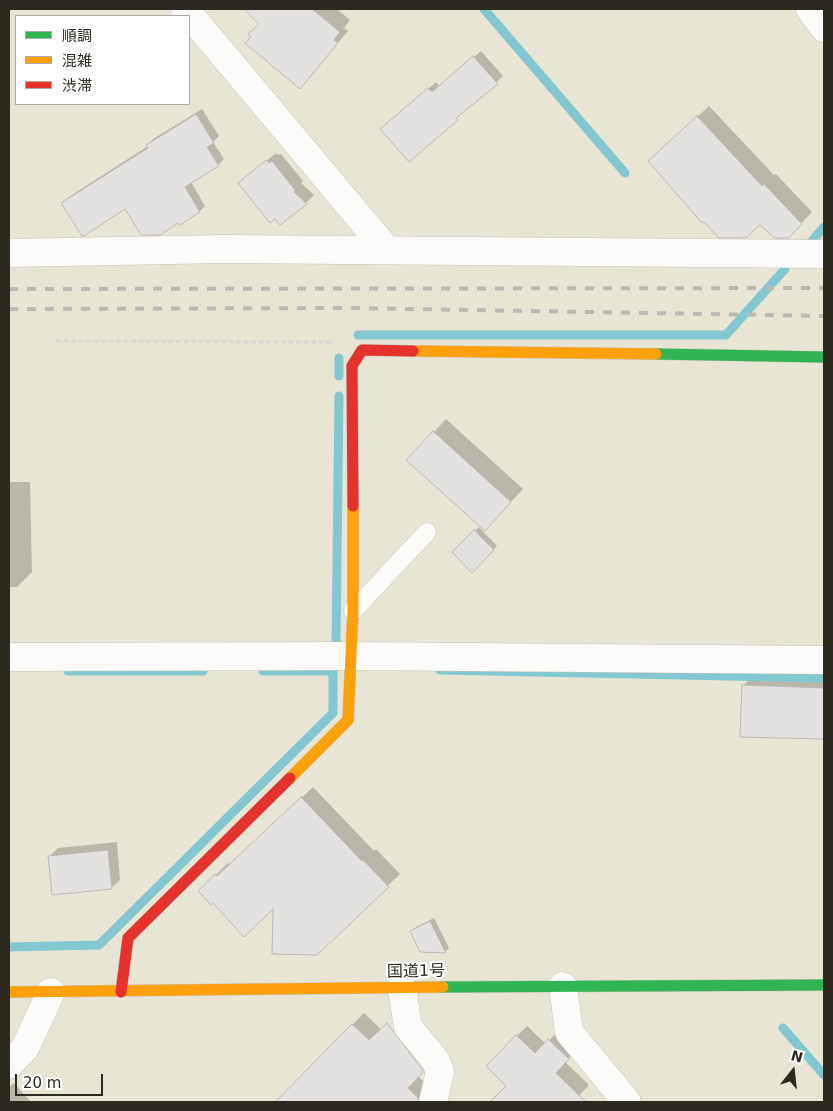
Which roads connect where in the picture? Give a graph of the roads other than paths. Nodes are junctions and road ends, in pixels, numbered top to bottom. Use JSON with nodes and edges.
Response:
{"nodes":[{"id":1,"x":185,"y":9,"type":"edge"},
{"id":2,"x":810,"y":9,"type":"edge"},
{"id":3,"x":824,"y":28,"type":"edge"},
{"id":4,"x":386,"y":249,"type":"junction"},
{"id":5,"x":9,"y":253,"type":"edge"},
{"id":6,"x":824,"y":254,"type":"edge"},
{"id":7,"x":824,"y":357,"type":"edge"},
{"id":8,"x":427,"y":532,"type":"dead end"},
{"id":9,"x":354,"y":611,"type":"junction"},
{"id":10,"x":351,"y":656,"type":"junction"},
{"id":11,"x":9,"y":657,"type":"edge"},
{"id":12,"x":824,"y":660,"type":"edge"},
{"id":13,"x":824,"y":985,"type":"edge"},
{"id":14,"x":563,"y":986,"type":"junction"},
{"id":15,"x":402,"y":988,"type":"junction"},
{"id":16,"x":9,"y":992,"type":"edge"},
{"id":17,"x":51,"y":992,"type":"junction"},
{"id":18,"x":121,"y":992,"type":"junction"},
{"id":19,"x":9,"y":1065,"type":"edge"},
{"id":20,"x":433,"y":1102,"type":"edge"},
{"id":21,"x":627,"y":1102,"type":"edge"}],
"edges":[{"from":1,"to":4,"type":"street"},
{"from":2,"to":3,"type":"street"},
{"from":4,"to":5,"type":"street"},
{"from":4,"to":6,"type":"street"},
{"from":7,"to":9,"type":"main road"},
{"from":8,"to":9,"type":"lane"},
{"from":9,"to":10,"type":"main road"},
{"from":10,"to":11,"type":"street"},
{"from":10,"to":12,"type":"street"},
{"from":10,"to":18,"type":"main road"},
{"from":13,"to":14,"type":"main road","name":"国道1号"},
{"from":14,"to":15,"type":"main road","name":"国道1号"},
{"from":14,"to":21,"type":"street"},
{"from":15,"to":18,"type":"main road","name":"国道1号"},
{"from":15,"to":20,"type":"street"},
{"from":16,"to":17,"type":"main road","name":"国道1号"},
{"from":17,"to":18,"type":"main road","name":"国道1号"},
{"from":17,"to":19,"type":"street"}]}
